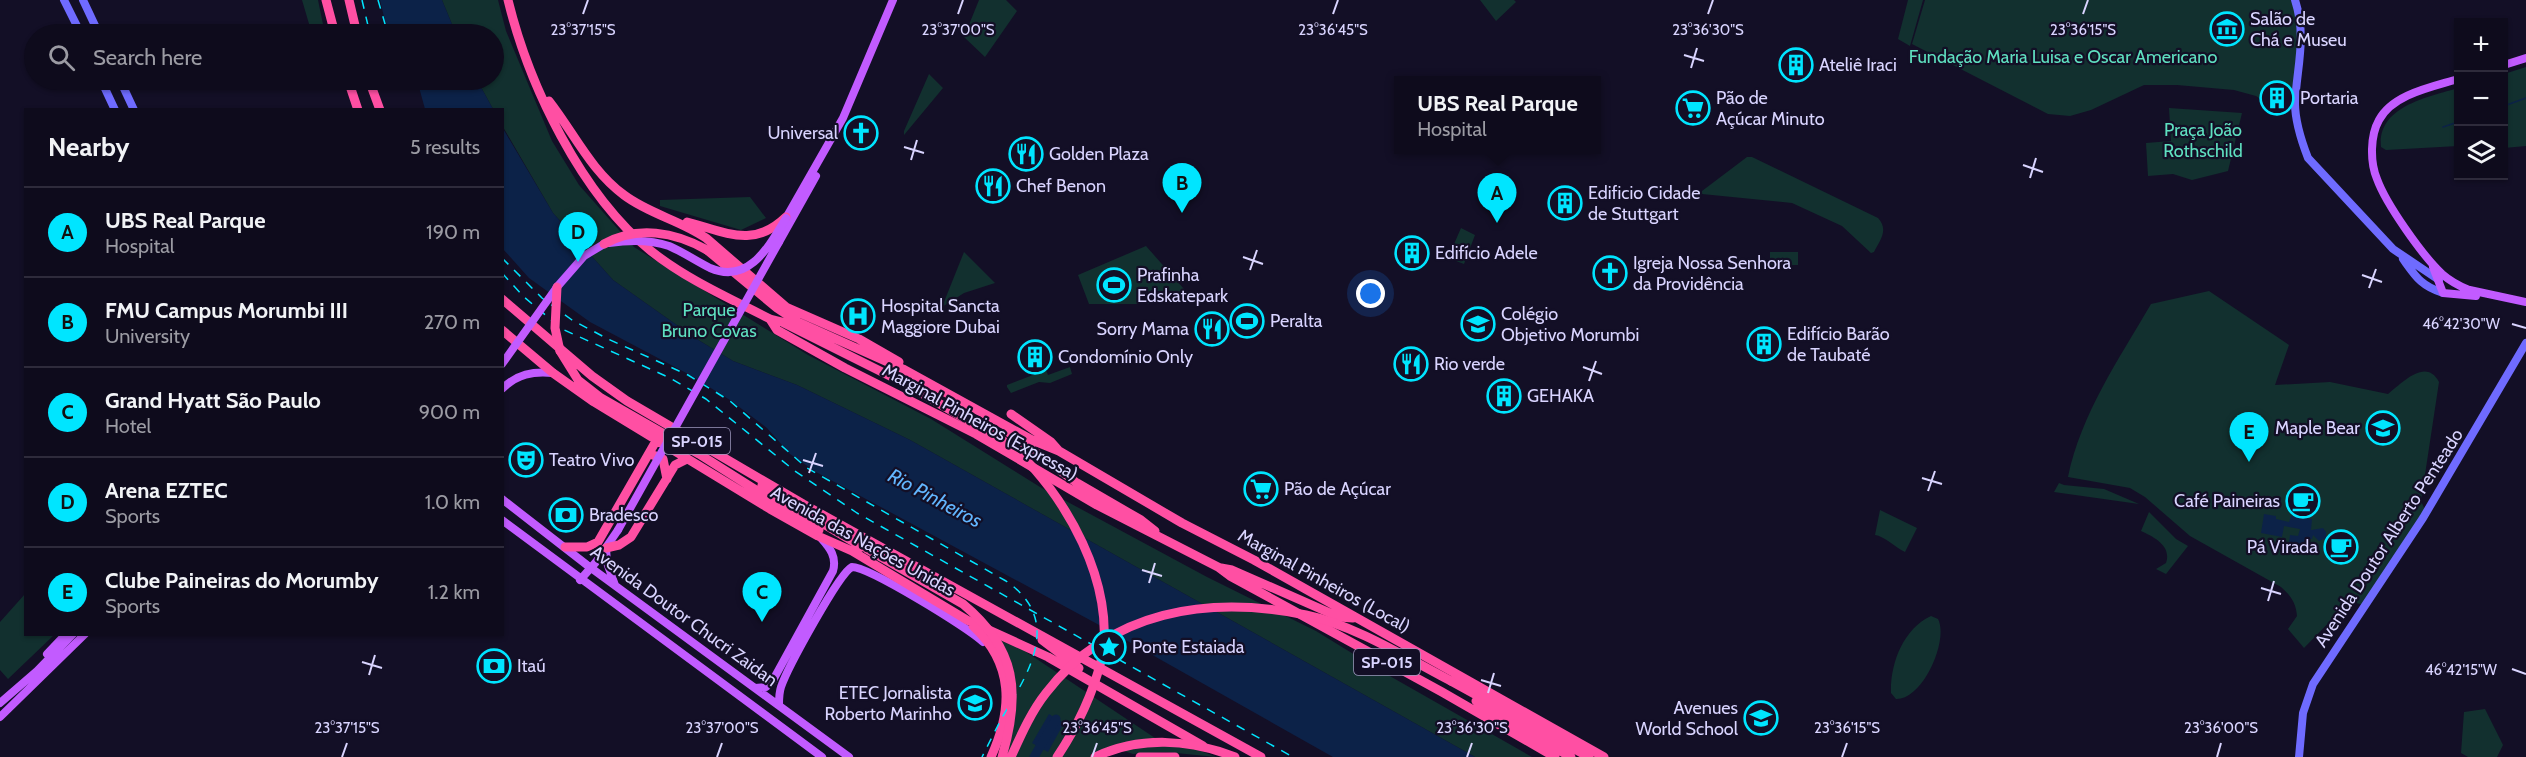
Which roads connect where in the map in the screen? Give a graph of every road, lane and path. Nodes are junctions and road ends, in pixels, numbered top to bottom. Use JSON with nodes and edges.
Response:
{"nodes":[{"id":1,"x":64,"y":0,"type":"edge"},
{"id":2,"x":83,"y":0,"type":"edge"},
{"id":3,"x":326,"y":0,"type":"edge"},
{"id":4,"x":349,"y":0,"type":"edge"},
{"id":5,"x":508,"y":0,"type":"edge"},
{"id":6,"x":893,"y":0,"type":"edge"},
{"id":7,"x":2295,"y":0,"type":"edge"},
{"id":8,"x":76,"y":24,"type":"edge"},
{"id":9,"x":94,"y":24,"type":"edge"},
{"id":10,"x":333,"y":24,"type":"edge"},
{"id":11,"x":355,"y":24,"type":"edge"},
{"id":12,"x":2526,"y":58,"type":"edge"},
{"id":13,"x":2508,"y":64,"type":"edge"},
{"id":14,"x":2454,"y":80,"type":"edge"},
{"id":15,"x":106,"y":90,"type":"edge"},
{"id":16,"x":125,"y":90,"type":"edge"},
{"id":17,"x":352,"y":90,"type":"edge"},
{"id":18,"x":353,"y":90,"type":"edge"},
{"id":19,"x":373,"y":90,"type":"edge"},
{"id":20,"x":541,"y":91,"type":"junction"},
{"id":21,"x":114,"y":108,"type":"edge"},
{"id":22,"x":133,"y":108,"type":"edge"},
{"id":23,"x":356,"y":108,"type":"edge"},
{"id":24,"x":362,"y":108,"type":"edge"},
{"id":25,"x":379,"y":108,"type":"edge"},
{"id":26,"x":842,"y":121,"type":"junction"},
{"id":27,"x":787,"y":217,"type":"junction"},
{"id":28,"x":672,"y":219,"type":"junction"},
{"id":29,"x":604,"y":244,"type":"junction"},
{"id":30,"x":2398,"y":253,"type":"junction"},
{"id":31,"x":2431,"y":261,"type":"junction"},
{"id":32,"x":2425,"y":272,"type":"junction"},
{"id":33,"x":2439,"y":280,"type":"junction"},
{"id":34,"x":557,"y":287,"type":"junction"},
{"id":35,"x":2469,"y":290,"type":"junction"},
{"id":36,"x":2443,"y":293,"type":"junction"},
{"id":37,"x":2488,"y":295,"type":"junction"},
{"id":38,"x":504,"y":301,"type":"edge"},
{"id":39,"x":2523,"y":301,"type":"edge"},
{"id":40,"x":2526,"y":309,"type":"edge"},
{"id":41,"x":770,"y":319,"type":"junction"},
{"id":42,"x":504,"y":332,"type":"edge"},
{"id":43,"x":2526,"y":342,"type":"edge"},
{"id":44,"x":504,"y":360,"type":"edge"},
{"id":45,"x":903,"y":369,"type":"junction"},
{"id":46,"x":553,"y":373,"type":"junction"},
{"id":47,"x":504,"y":388,"type":"edge"},
{"id":48,"x":1011,"y":414,"type":"dead end"},
{"id":49,"x":1002,"y":423,"type":"junction"},
{"id":50,"x":656,"y":441,"type":"junction"},
{"id":51,"x":1059,"y":451,"type":"junction"},
{"id":52,"x":649,"y":455,"type":"junction"},
{"id":53,"x":687,"y":459,"type":"junction"},
{"id":54,"x":743,"y":468,"type":"junction"},
{"id":55,"x":667,"y":479,"type":"junction"},
{"id":56,"x":764,"y":496,"type":"junction"},
{"id":57,"x":504,"y":501,"type":"edge"},
{"id":58,"x":504,"y":522,"type":"edge"},
{"id":59,"x":818,"y":536,"type":"junction"},
{"id":60,"x":1171,"y":544,"type":"junction"},
{"id":61,"x":565,"y":548,"type":"junction"},
{"id":62,"x":606,"y":548,"type":"junction"},
{"id":63,"x":864,"y":548,"type":"junction"},
{"id":64,"x":852,"y":551,"type":"junction"},
{"id":65,"x":835,"y":563,"type":"junction"},
{"id":66,"x":1218,"y":567,"type":"junction"},
{"id":67,"x":591,"y":568,"type":"junction"},
{"id":68,"x":848,"y":569,"type":"junction"},
{"id":69,"x":580,"y":580,"type":"junction"},
{"id":70,"x":615,"y":585,"type":"junction"},
{"id":71,"x":1355,"y":618,"type":"junction"},
{"id":72,"x":967,"y":620,"type":"junction"},
{"id":73,"x":1029,"y":629,"type":"junction"},
{"id":74,"x":81,"y":636,"type":"edge"},
{"id":75,"x":66,"y":643,"type":"edge"},
{"id":76,"x":1003,"y":673,"type":"junction"},
{"id":77,"x":771,"y":683,"type":"junction"},
{"id":78,"x":755,"y":688,"type":"junction"},
{"id":79,"x":780,"y":689,"type":"junction"},
{"id":80,"x":1463,"y":689,"type":"junction"},
{"id":81,"x":1123,"y":700,"type":"junction"},
{"id":82,"x":0,"y":703,"type":"edge"},
{"id":83,"x":779,"y":705,"type":"junction"},
{"id":84,"x":0,"y":717,"type":"edge"},
{"id":85,"x":822,"y":757,"type":"edge"},
{"id":86,"x":849,"y":757,"type":"edge"},
{"id":87,"x":991,"y":757,"type":"edge"},
{"id":88,"x":1002,"y":757,"type":"edge"},
{"id":89,"x":1011,"y":757,"type":"edge"},
{"id":90,"x":1057,"y":757,"type":"edge"},
{"id":91,"x":1095,"y":757,"type":"edge"},
{"id":92,"x":1140,"y":757,"type":"edge"},
{"id":93,"x":1175,"y":757,"type":"edge"},
{"id":94,"x":1222,"y":757,"type":"edge"},
{"id":95,"x":1235,"y":757,"type":"edge"},
{"id":96,"x":1261,"y":757,"type":"edge"},
{"id":97,"x":1555,"y":757,"type":"edge"},
{"id":98,"x":1571,"y":757,"type":"edge"},
{"id":99,"x":1589,"y":757,"type":"edge"},
{"id":100,"x":1604,"y":757,"type":"edge"},
{"id":101,"x":2299,"y":757,"type":"edge"}],
"edges":[{"from":1,"to":8,"type":"main road"},
{"from":2,"to":9,"type":"main road"},
{"from":3,"to":10,"type":"highway"},
{"from":4,"to":11,"type":"highway"},
{"from":5,"to":20,"type":"highway","name":"Marginal Pinheiros (Expressa)","number":"SP-015"},
{"from":6,"to":26,"type":"main road"},
{"from":7,"to":30,"type":"main road"},
{"from":12,"to":13,"type":"main road"},
{"from":14,"to":31,"type":"main road"},
{"from":15,"to":21,"type":"main road"},
{"from":16,"to":22,"type":"main road"},
{"from":17,"to":23,"type":"highway"},
{"from":18,"to":24,"type":"highway"},
{"from":19,"to":25,"type":"highway"},
{"from":20,"to":28,"type":"highway"},
{"from":20,"to":41,"type":"highway","name":"Marginal Pinheiros (Expressa)","number":"SP-015"},
{"from":26,"to":27,"type":"main road"},
{"from":26,"to":62,"type":"main road","bridge":true},
{"from":27,"to":28,"type":"highway"},
{"from":27,"to":29,"type":"main road","bridge":true},
{"from":28,"to":45,"type":"highway"},
{"from":29,"to":34,"type":"main road"},
{"from":29,"to":45,"type":"highway","bridge":true},
{"from":30,"to":32,"type":"main road"},
{"from":30,"to":36,"type":"main road"},
{"from":31,"to":32,"type":"main road"},
{"from":31,"to":33,"type":"main road"},
{"from":31,"to":35,"type":"main road"},
{"from":32,"to":33,"type":"main road"},
{"from":33,"to":35,"type":"main road"},
{"from":33,"to":36,"type":"main road"},
{"from":34,"to":44,"type":"main road","bridge":true},
{"from":34,"to":56,"type":"highway","bridge":true},
{"from":35,"to":37,"type":"main road"},
{"from":36,"to":37,"type":"main road"},
{"from":37,"to":39,"type":"main road"},
{"from":38,"to":54,"type":"highway","number":"SP-015"},
{"from":39,"to":40,"type":"main road"},
{"from":41,"to":60,"type":"highway","name":"Marginal Pinheiros (Expressa)","number":"SP-015"},
{"from":41,"to":90,"type":"highway","bridge":true},
{"from":42,"to":46,"type":"highway","name":"Avenida das Nações Unidas"},
{"from":43,"to":101,"type":"main road","name":"Avenida Doutor Alberto Penteado"},
{"from":45,"to":49,"type":"highway"},
{"from":46,"to":47,"type":"main road"},
{"from":46,"to":50,"type":"highway","name":"Avenida das Nações Unidas"},
{"from":48,"to":51,"type":"highway"},
{"from":49,"to":51,"type":"highway"},
{"from":49,"to":60,"type":"highway"},
{"from":50,"to":52,"type":"highway"},
{"from":50,"to":53,"type":"highway","name":"Avenida das Nações Unidas"},
{"from":51,"to":71,"type":"highway","name":"Marginal Pinheiros (Local)"},
{"from":52,"to":55,"type":"highway"},
{"from":52,"to":61,"type":"highway"},
{"from":53,"to":55,"type":"highway"},
{"from":53,"to":59,"type":"highway","name":"Avenida das Nações Unidas"},
{"from":54,"to":63,"type":"highway"},
{"from":54,"to":73,"type":"highway","number":"SP-015"},
{"from":55,"to":62,"type":"highway"},
{"from":56,"to":63,"type":"highway"},
{"from":56,"to":64,"type":"highway"},
{"from":57,"to":61,"type":"main road","name":"Avenida Doutor Chucri Zaidan"},
{"from":58,"to":69,"type":"main road","name":"Avenida Doutor Chucri Zaidan"},
{"from":59,"to":64,"type":"highway","name":"Avenida das Nações Unidas"},
{"from":59,"to":65,"type":"main road"},
{"from":60,"to":66,"type":"highway","name":"Marginal Pinheiros (Expressa)","number":"SP-015"},
{"from":61,"to":67,"type":"main road","name":"Avenida Doutor Chucri Zaidan"},
{"from":62,"to":67,"type":"main road"},
{"from":62,"to":70,"type":"main road"},
{"from":63,"to":88,"type":"highway","bridge":true},
{"from":64,"to":72,"type":"highway","name":"Avenida das Nações Unidas"},
{"from":65,"to":68,"type":"main road"},
{"from":65,"to":77,"type":"main road"},
{"from":66,"to":71,"type":"highway"},
{"from":66,"to":97,"type":"highway","name":"Marginal Pinheiros (Expressa)","number":"SP-015"},
{"from":67,"to":69,"type":"main road"},
{"from":67,"to":70,"type":"main road","name":"Avenida Doutor Chucri Zaidan"},
{"from":68,"to":76,"type":"main road"},
{"from":68,"to":79,"type":"main road"},
{"from":69,"to":85,"type":"main road","name":"Avenida Doutor Chucri Zaidan"},
{"from":70,"to":78,"type":"main road","name":"Avenida Doutor Chucri Zaidan"},
{"from":71,"to":100,"type":"highway","name":"Marginal Pinheiros (Local)"},
{"from":72,"to":76,"type":"highway"},
{"from":72,"to":81,"type":"highway","name":"Avenida das Nações Unidas"},
{"from":73,"to":81,"type":"highway"},
{"from":73,"to":96,"type":"highway","number":"SP-015"},
{"from":74,"to":75,"type":"main road"},
{"from":75,"to":82,"type":"main road"},
{"from":75,"to":84,"type":"main road"},
{"from":76,"to":87,"type":"highway"},
{"from":77,"to":78,"type":"main road"},
{"from":77,"to":79,"type":"main road"},
{"from":78,"to":83,"type":"main road","name":"Avenida Doutor Chucri Zaidan"},
{"from":79,"to":83,"type":"main road"},
{"from":80,"to":89,"type":"highway","bridge":true},
{"from":80,"to":98,"type":"highway"},
{"from":80,"to":99,"type":"highway"},
{"from":81,"to":94,"type":"highway","name":"Avenida das Nações Unidas"},
{"from":83,"to":86,"type":"main road","name":"Avenida Doutor Chucri Zaidan"},
{"from":91,"to":95,"type":"highway","bridge":true},
{"from":92,"to":93,"type":"highway"}]}
